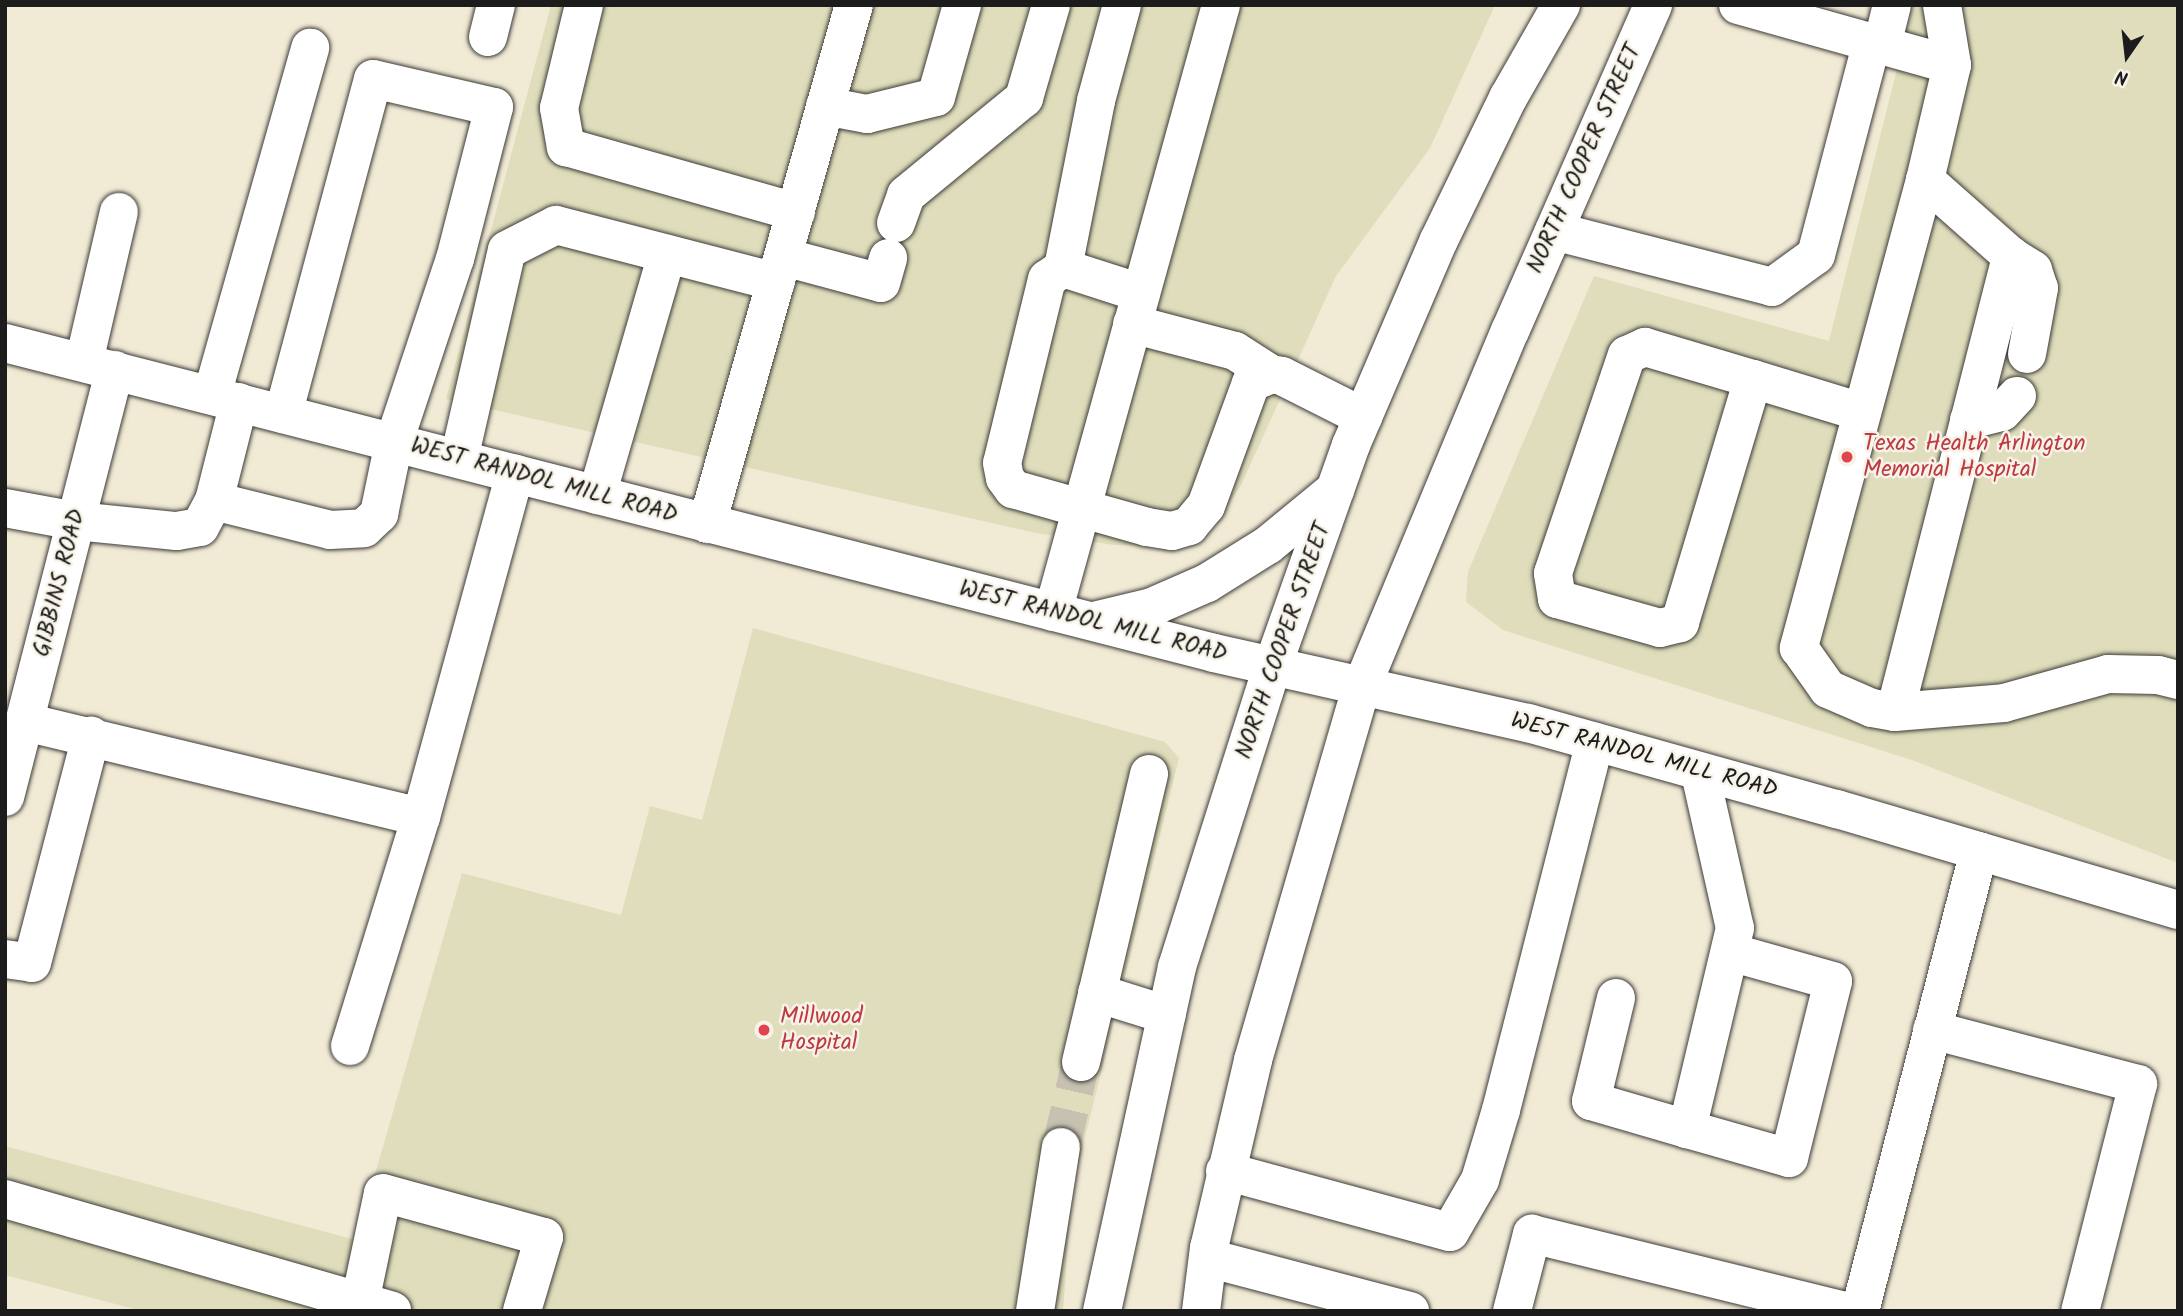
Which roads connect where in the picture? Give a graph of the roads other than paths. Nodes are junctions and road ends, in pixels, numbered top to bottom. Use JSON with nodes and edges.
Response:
{"nodes":[{"id":1,"x":584,"y":5,"type":"edge"},
{"id":2,"x":854,"y":5,"type":"edge"},
{"id":3,"x":962,"y":5,"type":"edge"},
{"id":4,"x":1051,"y":5,"type":"edge"},
{"id":5,"x":1122,"y":5,"type":"edge"},
{"id":6,"x":1221,"y":5,"type":"edge"},
{"id":7,"x":1561,"y":5,"type":"edge"},
{"id":8,"x":1653,"y":5,"type":"edge"},
{"id":9,"x":1738,"y":5,"type":"edge"},
{"id":10,"x":1892,"y":5,"type":"edge"},
{"id":11,"x":1942,"y":5,"type":"edge"},
{"id":12,"x":1877,"y":44,"type":"junction"},
{"id":13,"x":310,"y":48,"type":"dead end"},
{"id":14,"x":1952,"y":65,"type":"junction"},
{"id":15,"x":825,"y":106,"type":"junction"},
{"id":16,"x":1925,"y":180,"type":"junction"},
{"id":17,"x":119,"y":212,"type":"dead end"},
{"id":18,"x":796,"y":212,"type":"junction"},
{"id":19,"x":1554,"y":230,"type":"junction"},
{"id":20,"x":667,"y":254,"type":"junction"},
{"id":21,"x":2011,"y":256,"type":"junction"},
{"id":22,"x":1063,"y":268,"type":"junction"},
{"id":23,"x":780,"y":270,"type":"junction"},
{"id":24,"x":1136,"y":308,"type":"junction"},
{"id":25,"x":5,"y":344,"type":"edge"},
{"id":26,"x":2027,"y":354,"type":"dead end"},
{"id":27,"x":99,"y":366,"type":"junction"},
{"id":28,"x":1271,"y":374,"type":"junction"},
{"id":29,"x":1753,"y":379,"type":"junction"},
{"id":30,"x":2017,"y":396,"type":"dead end"},
{"id":31,"x":226,"y":398,"type":"junction"},
{"id":32,"x":1861,"y":412,"type":"junction"},
{"id":33,"x":283,"y":414,"type":"junction"},
{"id":34,"x":1363,"y":417,"type":"junction"},
{"id":35,"x":1969,"y":420,"type":"junction"},
{"id":36,"x":394,"y":442,"type":"junction"},
{"id":37,"x":459,"y":459,"type":"junction"},
{"id":38,"x":515,"y":474,"type":"junction"},
{"id":39,"x":1335,"y":491,"type":"junction"},
{"id":40,"x":597,"y":495,"type":"junction"},
{"id":41,"x":214,"y":501,"type":"junction"},
{"id":42,"x":5,"y":508,"type":"edge"},
{"id":43,"x":1081,"y":509,"type":"junction"},
{"id":44,"x":76,"y":521,"type":"junction"},
{"id":45,"x":707,"y":524,"type":"junction"},
{"id":46,"x":1053,"y":612,"type":"junction"},
{"id":47,"x":1090,"y":622,"type":"junction"},
{"id":48,"x":1272,"y":668,"type":"junction"},
{"id":49,"x":2178,"y":680,"type":"edge"},
{"id":50,"x":1362,"y":686,"type":"junction"},
{"id":51,"x":1895,"y":712,"type":"junction"},
{"id":52,"x":24,"y":722,"type":"junction"},
{"id":53,"x":91,"y":736,"type":"junction"},
{"id":54,"x":1595,"y":742,"type":"junction"},
{"id":55,"x":1700,"y":772,"type":"junction"},
{"id":56,"x":1149,"y":774,"type":"dead end"},
{"id":57,"x":6,"y":795,"type":"edge"},
{"id":58,"x":421,"y":817,"type":"junction"},
{"id":59,"x":1979,"y":851,"type":"junction"},
{"id":60,"x":2178,"y":911,"type":"edge"},
{"id":61,"x":1730,"y":952,"type":"junction"},
{"id":62,"x":5,"y":959,"type":"edge"},
{"id":63,"x":1097,"y":993,"type":"junction"},
{"id":64,"x":1616,"y":998,"type":"dead end"},
{"id":65,"x":1167,"y":1015,"type":"junction"},
{"id":66,"x":1932,"y":1030,"type":"junction"},
{"id":67,"x":350,"y":1046,"type":"dead end"},
{"id":68,"x":1081,"y":1062,"type":"tunnel mouth"},
{"id":69,"x":1688,"y":1129,"type":"junction"},
{"id":70,"x":1061,"y":1147,"type":"tunnel mouth"},
{"id":71,"x":1225,"y":1171,"type":"junction"},
{"id":72,"x":5,"y":1199,"type":"edge"},
{"id":73,"x":1208,"y":1258,"type":"junction"},
{"id":74,"x":376,"y":1306,"type":"edge"},
{"id":75,"x":1397,"y":1309,"type":"edge"},
{"id":76,"x":522,"y":1311,"type":"edge"},
{"id":77,"x":1034,"y":1311,"type":"edge"},
{"id":78,"x":1102,"y":1311,"type":"edge"},
{"id":79,"x":1201,"y":1311,"type":"edge"},
{"id":80,"x":1512,"y":1311,"type":"edge"},
{"id":81,"x":1846,"y":1311,"type":"edge"},
{"id":82,"x":1860,"y":1311,"type":"edge"},
{"id":83,"x":2080,"y":1311,"type":"edge"}],
"edges":[{"from":1,"to":18,"type":"main road"},
{"from":2,"to":15,"type":"main road"},
{"from":3,"to":15,"type":"main road"},
{"from":4,"to":23,"type":"main road"},
{"from":5,"to":22,"type":"main road"},
{"from":6,"to":24,"type":"main road"},
{"from":7,"to":34,"type":"main road","name":"NORTH COOPER STREET"},
{"from":8,"to":19,"type":"main road","name":"NORTH COOPER STREET"},
{"from":9,"to":12,"type":"main road"},
{"from":10,"to":12,"type":"main road"},
{"from":11,"to":14,"type":"main road"},
{"from":12,"to":14,"type":"main road"},
{"from":12,"to":19,"type":"main road"},
{"from":13,"to":31,"type":"main road"},
{"from":14,"to":16,"type":"main road"},
{"from":15,"to":18,"type":"main road"},
{"from":16,"to":21,"type":"main road"},
{"from":16,"to":32,"type":"main road"},
{"from":17,"to":27,"type":"main road","name":"GIBBINS ROAD"},
{"from":18,"to":23,"type":"main road"},
{"from":19,"to":50,"type":"main road","name":"NORTH COOPER STREET"},
{"from":20,"to":23,"type":"main road"},
{"from":20,"to":37,"type":"main road"},
{"from":20,"to":40,"type":"main road"},
{"from":21,"to":26,"type":"main road"},
{"from":21,"to":35,"type":"main road"},
{"from":22,"to":24,"type":"main road"},
{"from":22,"to":43,"type":"main road"},
{"from":23,"to":45,"type":"main road"},
{"from":24,"to":28,"type":"main road"},
{"from":24,"to":43,"type":"main road"},
{"from":25,"to":27,"type":"main road","name":"WEST RANDOL MILL ROAD"},
{"from":27,"to":31,"type":"main road","name":"WEST RANDOL MILL ROAD"},
{"from":27,"to":44,"type":"main road","name":"GIBBINS ROAD"},
{"from":28,"to":34,"type":"main road"},
{"from":28,"to":43,"type":"main road"},
{"from":29,"to":29,"type":"main road"},
{"from":29,"to":32,"type":"main road"},
{"from":30,"to":35,"type":"main road"},
{"from":31,"to":33,"type":"main road","name":"WEST RANDOL MILL ROAD"},
{"from":31,"to":41,"type":"main road"},
{"from":32,"to":51,"type":"main road"},
{"from":33,"to":36,"type":"main road","name":"WEST RANDOL MILL ROAD"},
{"from":33,"to":36,"type":"main road"},
{"from":34,"to":39,"type":"main road","name":"NORTH COOPER STREET"},
{"from":35,"to":51,"type":"main road"},
{"from":36,"to":37,"type":"main road","name":"WEST RANDOL MILL ROAD"},
{"from":36,"to":41,"type":"main road"},
{"from":37,"to":38,"type":"main road","name":"WEST RANDOL MILL ROAD"},
{"from":38,"to":40,"type":"main road","name":"WEST RANDOL MILL ROAD"},
{"from":38,"to":58,"type":"main road"},
{"from":39,"to":47,"type":"main road"},
{"from":39,"to":48,"type":"main road","name":"NORTH COOPER STREET"},
{"from":40,"to":45,"type":"main road","name":"WEST RANDOL MILL ROAD"},
{"from":41,"to":44,"type":"main road"},
{"from":42,"to":44,"type":"main road"},
{"from":43,"to":46,"type":"main road"},
{"from":44,"to":52,"type":"main road","name":"GIBBINS ROAD"},
{"from":45,"to":46,"type":"main road","name":"WEST RANDOL MILL ROAD"},
{"from":46,"to":47,"type":"main road","name":"WEST RANDOL MILL ROAD"},
{"from":47,"to":48,"type":"main road","name":"WEST RANDOL MILL ROAD"},
{"from":48,"to":50,"type":"main road","name":"WEST RANDOL MILL ROAD"},
{"from":48,"to":65,"type":"main road","name":"NORTH COOPER STREET"},
{"from":49,"to":51,"type":"main road"},
{"from":50,"to":54,"type":"main road","name":"WEST RANDOL MILL ROAD"},
{"from":50,"to":71,"type":"main road","name":"NORTH COOPER STREET"},
{"from":52,"to":53,"type":"main road"},
{"from":52,"to":57,"type":"main road","name":"GIBBINS ROAD"},
{"from":53,"to":58,"type":"main road"},
{"from":53,"to":62,"type":"main road"},
{"from":54,"to":55,"type":"main road","name":"WEST RANDOL MILL ROAD"},
{"from":54,"to":71,"type":"main road"},
{"from":55,"to":59,"type":"main road","name":"WEST RANDOL MILL ROAD"},
{"from":55,"to":61,"type":"main road"},
{"from":56,"to":63,"type":"main road"},
{"from":58,"to":67,"type":"main road"},
{"from":59,"to":60,"type":"main road","name":"WEST RANDOL MILL ROAD"},
{"from":59,"to":66,"type":"main road"},
{"from":61,"to":69,"type":"main road"},
{"from":61,"to":69,"type":"main road"},
{"from":63,"to":65,"type":"main road"},
{"from":63,"to":68,"type":"main road"},
{"from":64,"to":69,"type":"main road"},
{"from":65,"to":78,"type":"main road","name":"NORTH COOPER STREET"},
{"from":66,"to":82,"type":"main road"},
{"from":66,"to":83,"type":"main road"},
{"from":70,"to":77,"type":"main road"},
{"from":71,"to":73,"type":"main road","name":"NORTH COOPER STREET"},
{"from":72,"to":74,"type":"main road"},
{"from":73,"to":75,"type":"main road"},
{"from":73,"to":79,"type":"main road","name":"NORTH COOPER STREET"},
{"from":74,"to":76,"type":"main road"},
{"from":80,"to":81,"type":"main road"}]}
